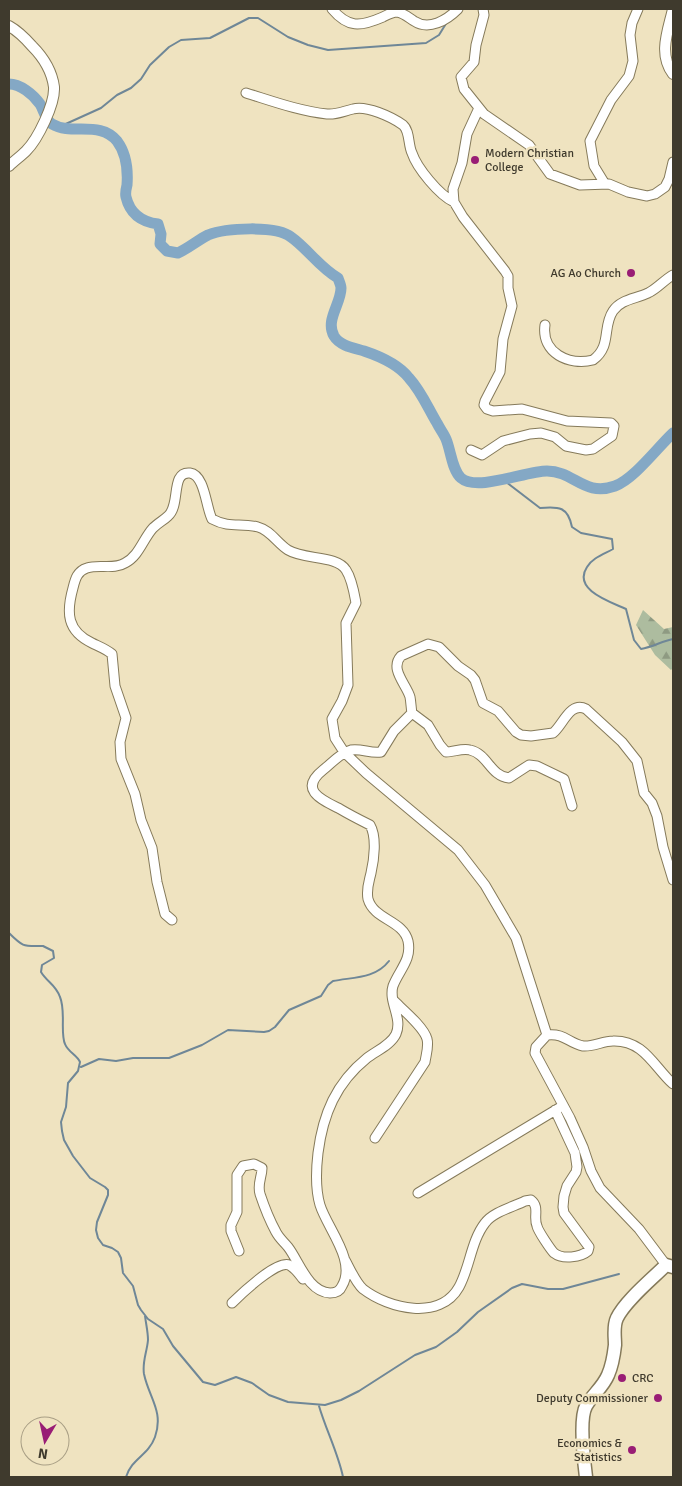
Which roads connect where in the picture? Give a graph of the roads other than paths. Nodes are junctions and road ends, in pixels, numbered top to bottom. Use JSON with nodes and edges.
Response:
{"nodes":[{"id":1,"x":332,"y":9,"type":"edge"},
{"id":2,"x":458,"y":9,"type":"edge"},
{"id":3,"x":482,"y":9,"type":"edge"},
{"id":4,"x":638,"y":9,"type":"edge"},
{"id":5,"x":673,"y":9,"type":"edge"},
{"id":6,"x":9,"y":26,"type":"edge"},
{"id":7,"x":673,"y":74,"type":"edge"},
{"id":8,"x":246,"y":93,"type":"dead end"},
{"id":9,"x":479,"y":108,"type":"junction"},
{"id":10,"x":673,"y":162,"type":"edge"},
{"id":11,"x":9,"y":166,"type":"edge"},
{"id":12,"x":605,"y":184,"type":"junction"},
{"id":13,"x":454,"y":202,"type":"junction"},
{"id":14,"x":673,"y":275,"type":"edge"},
{"id":15,"x":545,"y":325,"type":"dead end"},
{"id":16,"x":471,"y":450,"type":"dead end"},
{"id":17,"x":412,"y":714,"type":"junction"},
{"id":18,"x":344,"y":752,"type":"junction"},
{"id":19,"x":572,"y":806,"type":"dead end"},
{"id":20,"x":673,"y":880,"type":"edge"},
{"id":21,"x":172,"y":920,"type":"dead end"},
{"id":22,"x":393,"y":1000,"type":"junction"},
{"id":23,"x":547,"y":1035,"type":"junction"},
{"id":24,"x":673,"y":1084,"type":"edge"},
{"id":25,"x":563,"y":1105,"type":"junction"},
{"id":26,"x":555,"y":1110,"type":"junction"},
{"id":27,"x":375,"y":1138,"type":"dead end"},
{"id":28,"x":418,"y":1193,"type":"dead end"},
{"id":29,"x":238,"y":1251,"type":"dead end"},
{"id":30,"x":345,"y":1260,"type":"junction"},
{"id":31,"x":670,"y":1266,"type":"edge"},
{"id":32,"x":324,"y":1292,"type":"junction"},
{"id":33,"x":232,"y":1303,"type":"dead end"},
{"id":34,"x":586,"y":1477,"type":"edge"}],
"edges":[{"from":1,"to":2,"type":"street"},
{"from":3,"to":9,"type":"street"},
{"from":4,"to":12,"type":"street"},
{"from":5,"to":7,"type":"main road"},
{"from":6,"to":11,"type":"main road"},
{"from":8,"to":13,"type":"street"},
{"from":9,"to":12,"type":"street"},
{"from":9,"to":13,"type":"street"},
{"from":10,"to":12,"type":"street"},
{"from":13,"to":16,"type":"street"},
{"from":14,"to":15,"type":"street"},
{"from":17,"to":18,"type":"street"},
{"from":17,"to":19,"type":"street"},
{"from":17,"to":20,"type":"street"},
{"from":18,"to":21,"type":"street"},
{"from":18,"to":22,"type":"street"},
{"from":18,"to":23,"type":"street"},
{"from":22,"to":27,"type":"street"},
{"from":22,"to":30,"type":"street"},
{"from":23,"to":24,"type":"street"},
{"from":23,"to":25,"type":"street"},
{"from":25,"to":26,"type":"street"},
{"from":25,"to":31,"type":"street"},
{"from":26,"to":28,"type":"street"},
{"from":26,"to":30,"type":"street"},
{"from":29,"to":32,"type":"street"},
{"from":30,"to":32,"type":"street"},
{"from":31,"to":34,"type":"highway"},
{"from":32,"to":33,"type":"street"}]}
